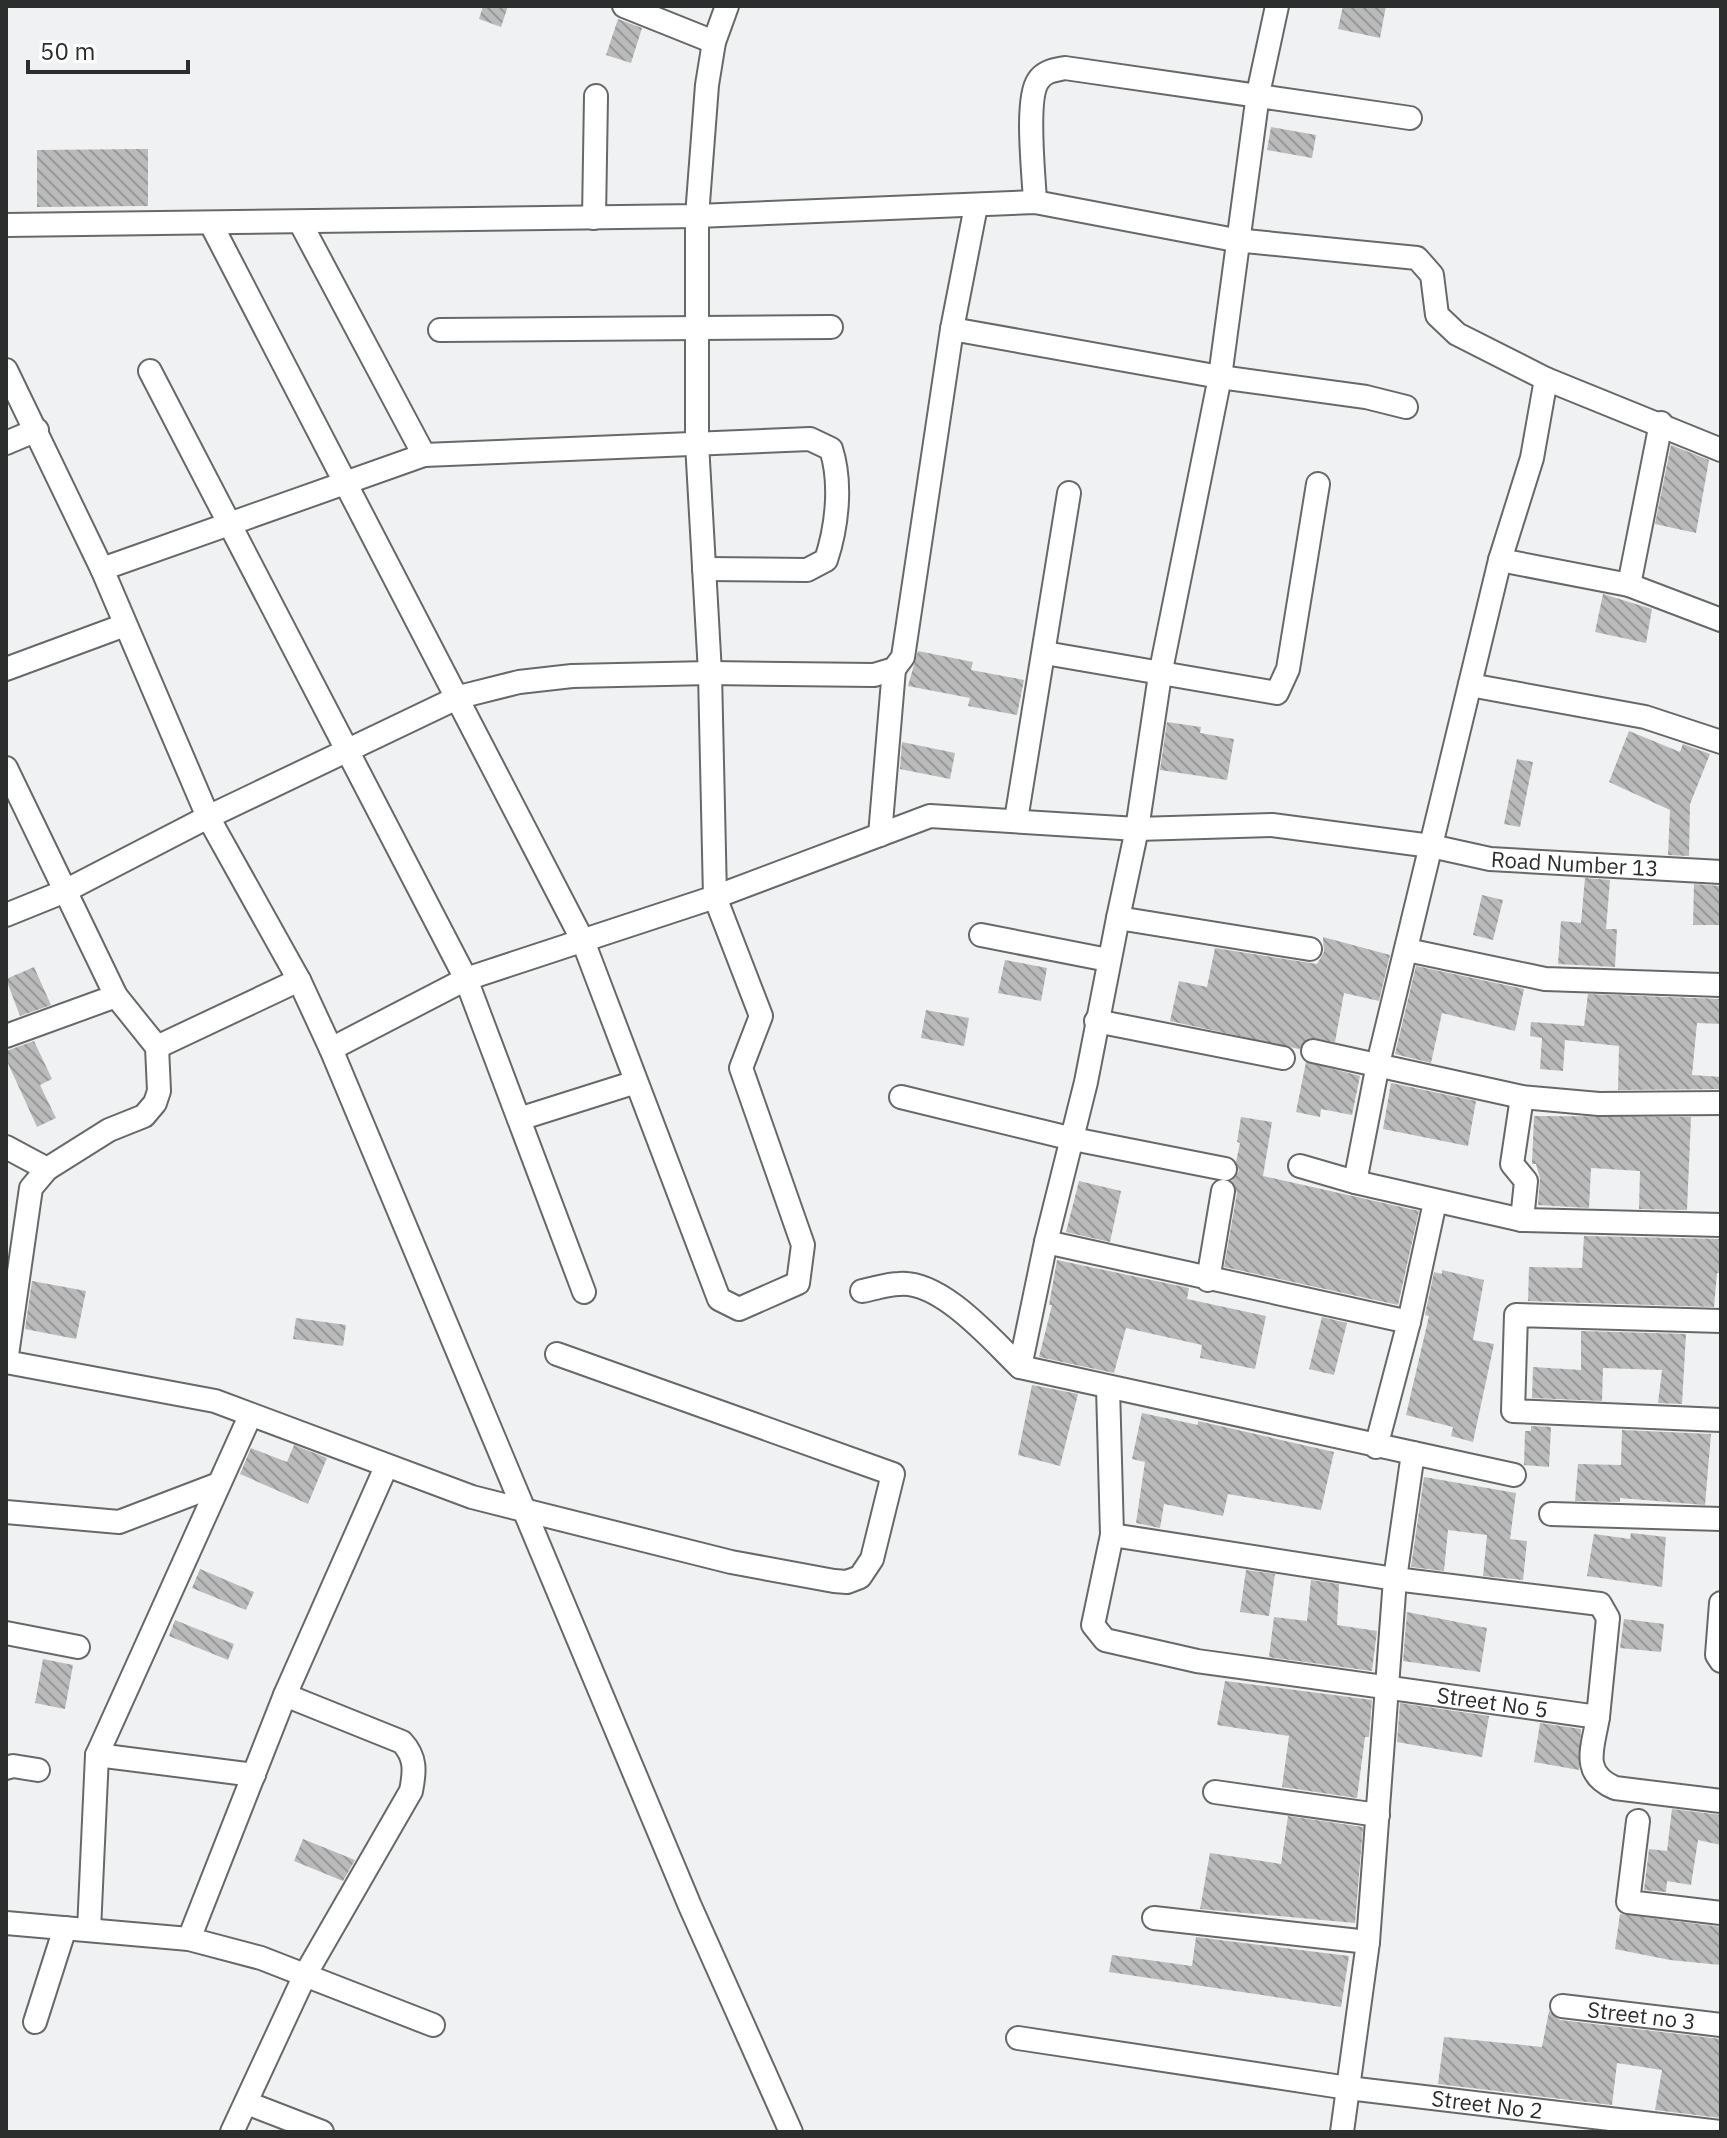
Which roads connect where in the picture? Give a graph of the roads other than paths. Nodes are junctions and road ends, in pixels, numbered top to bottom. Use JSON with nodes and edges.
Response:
{"nodes":[{"id":1,"x":624,"y":6,"type":"edge"},
{"id":2,"x":727,"y":6,"type":"edge"},
{"id":3,"x":1277,"y":6,"type":"edge"},
{"id":4,"x":714,"y":42,"type":"junction"},
{"id":5,"x":1258,"y":94,"type":"junction"},
{"id":6,"x":596,"y":96,"type":"dead end"},
{"id":7,"x":1410,"y":118,"type":"dead end"},
{"id":8,"x":1035,"y":202,"type":"junction"},
{"id":9,"x":976,"y":206,"type":"junction"},
{"id":10,"x":697,"y":216,"type":"junction"},
{"id":11,"x":594,"y":218,"type":"junction"},
{"id":12,"x":211,"y":224,"type":"junction"},
{"id":13,"x":301,"y":224,"type":"junction"},
{"id":14,"x":6,"y":225,"type":"edge"},
{"id":15,"x":1235,"y":240,"type":"junction"},
{"id":16,"x":831,"y":327,"type":"dead end"},
{"id":17,"x":952,"y":329,"type":"junction"},
{"id":18,"x":440,"y":330,"type":"dead end"},
{"id":19,"x":697,"y":330,"type":"junction"},
{"id":20,"x":6,"y":370,"type":"edge"},
{"id":21,"x":150,"y":371,"type":"dead end"},
{"id":22,"x":1220,"y":377,"type":"junction"},
{"id":23,"x":1546,"y":379,"type":"junction"},
{"id":24,"x":1406,"y":407,"type":"dead end"},
{"id":25,"x":1661,"y":423,"type":"junction"},
{"id":26,"x":37,"y":430,"type":"junction"},
{"id":27,"x":6,"y":443,"type":"edge"},
{"id":28,"x":697,"y":443,"type":"junction"},
{"id":29,"x":1721,"y":450,"type":"edge"},
{"id":30,"x":424,"y":455,"type":"junction"},
{"id":31,"x":348,"y":482,"type":"junction"},
{"id":32,"x":1318,"y":484,"type":"dead end"},
{"id":33,"x":1069,"y":493,"type":"dead end"},
{"id":34,"x":229,"y":525,"type":"junction"},
{"id":35,"x":1500,"y":560,"type":"junction"},
{"id":36,"x":102,"y":569,"type":"junction"},
{"id":37,"x":704,"y":569,"type":"junction"},
{"id":38,"x":1629,"y":585,"type":"junction"},
{"id":39,"x":1721,"y":620,"type":"edge"},
{"id":40,"x":125,"y":625,"type":"junction"},
{"id":41,"x":1045,"y":653,"type":"junction"},
{"id":42,"x":6,"y":669,"type":"edge"},
{"id":43,"x":894,"y":669,"type":"junction"},
{"id":44,"x":710,"y":673,"type":"junction"},
{"id":45,"x":1160,"y":675,"type":"junction"},
{"id":46,"x":1470,"y":685,"type":"junction"},
{"id":47,"x":459,"y":697,"type":"junction"},
{"id":48,"x":1721,"y":742,"type":"edge"},
{"id":49,"x":349,"y":750,"type":"junction"},
{"id":50,"x":6,"y":768,"type":"edge"},
{"id":51,"x":208,"y":817,"type":"junction"},
{"id":52,"x":1016,"y":820,"type":"junction"},
{"id":53,"x":1137,"y":829,"type":"junction"},
{"id":54,"x":880,"y":835,"type":"junction"},
{"id":55,"x":1431,"y":846,"type":"junction"},
{"id":56,"x":1721,"y":872,"type":"edge"},
{"id":57,"x":63,"y":892,"type":"junction"},
{"id":58,"x":715,"y":897,"type":"junction"},
{"id":59,"x":6,"y":915,"type":"edge"},
{"id":60,"x":1118,"y":918,"type":"junction"},
{"id":61,"x":981,"y":935,"type":"dead end"},
{"id":62,"x":583,"y":941,"type":"junction"},
{"id":63,"x":1310,"y":949,"type":"dead end"},
{"id":64,"x":1407,"y":950,"type":"junction"},
{"id":65,"x":1108,"y":960,"type":"junction"},
{"id":66,"x":466,"y":979,"type":"junction"},
{"id":67,"x":299,"y":980,"type":"junction"},
{"id":68,"x":1721,"y":985,"type":"edge"},
{"id":69,"x":116,"y":996,"type":"junction"},
{"id":70,"x":1096,"y":1021,"type":"junction"},
{"id":71,"x":6,"y":1036,"type":"edge"},
{"id":72,"x":157,"y":1047,"type":"junction"},
{"id":73,"x":331,"y":1049,"type":"junction"},
{"id":74,"x":1313,"y":1051,"type":"dead end"},
{"id":75,"x":1283,"y":1058,"type":"dead end"},
{"id":76,"x":1378,"y":1064,"type":"junction"},
{"id":77,"x":636,"y":1082,"type":"junction"},
{"id":78,"x":901,"y":1097,"type":"dead end"},
{"id":79,"x":1522,"y":1097,"type":"junction"},
{"id":80,"x":1721,"y":1103,"type":"edge"},
{"id":81,"x":519,"y":1119,"type":"junction"},
{"id":82,"x":1073,"y":1139,"type":"junction"},
{"id":83,"x":6,"y":1147,"type":"edge"},
{"id":84,"x":1300,"y":1166,"type":"dead end"},
{"id":85,"x":47,"y":1169,"type":"junction"},
{"id":86,"x":1355,"y":1182,"type":"junction"},
{"id":87,"x":1435,"y":1202,"type":"junction"},
{"id":88,"x":1522,"y":1220,"type":"junction"},
{"id":89,"x":1721,"y":1225,"type":"edge"},
{"id":90,"x":1046,"y":1242,"type":"junction"},
{"id":91,"x":1208,"y":1280,"type":"junction"},
{"id":92,"x":862,"y":1291,"type":"dead end"},
{"id":93,"x":584,"y":1292,"type":"dead end"},
{"id":94,"x":1721,"y":1321,"type":"edge"},
{"id":95,"x":1409,"y":1322,"type":"junction"},
{"id":96,"x":557,"y":1354,"type":"dead end"},
{"id":97,"x":6,"y":1362,"type":"edge"},
{"id":98,"x":1020,"y":1367,"type":"junction"},
{"id":99,"x":1108,"y":1387,"type":"junction"},
{"id":100,"x":250,"y":1416,"type":"junction"},
{"id":101,"x":1721,"y":1420,"type":"edge"},
{"id":102,"x":1376,"y":1447,"type":"junction"},
{"id":103,"x":1413,"y":1453,"type":"junction"},
{"id":104,"x":386,"y":1467,"type":"junction"},
{"id":105,"x":1514,"y":1475,"type":"dead end"},
{"id":106,"x":216,"y":1485,"type":"junction"},
{"id":107,"x":525,"y":1508,"type":"junction"},
{"id":108,"x":6,"y":1512,"type":"edge"},
{"id":109,"x":1551,"y":1514,"type":"dead end"},
{"id":110,"x":1721,"y":1519,"type":"edge"},
{"id":111,"x":1112,"y":1535,"type":"junction"},
{"id":112,"x":1395,"y":1579,"type":"junction"},
{"id":113,"x":1721,"y":1603,"type":"edge"},
{"id":114,"x":6,"y":1633,"type":"edge"},
{"id":115,"x":78,"y":1647,"type":"dead end"},
{"id":116,"x":1721,"y":1661,"type":"edge"},
{"id":117,"x":1386,"y":1688,"type":"junction"},
{"id":118,"x":285,"y":1695,"type":"junction"},
{"id":119,"x":1598,"y":1717,"type":"junction"},
{"id":120,"x":97,"y":1755,"type":"junction"},
{"id":121,"x":6,"y":1768,"type":"edge"},
{"id":122,"x":38,"y":1770,"type":"dead end"},
{"id":123,"x":254,"y":1775,"type":"junction"},
{"id":124,"x":1215,"y":1792,"type":"dead end"},
{"id":125,"x":1721,"y":1801,"type":"edge"},
{"id":126,"x":1378,"y":1815,"type":"junction"},
{"id":127,"x":1638,"y":1821,"type":"dead end"},
{"id":128,"x":1721,"y":1913,"type":"edge"},
{"id":129,"x":1154,"y":1918,"type":"dead end"},
{"id":130,"x":6,"y":1923,"type":"edge"},
{"id":131,"x":65,"y":1928,"type":"junction"},
{"id":132,"x":89,"y":1930,"type":"junction"},
{"id":133,"x":189,"y":1939,"type":"junction"},
{"id":134,"x":1368,"y":1942,"type":"junction"},
{"id":135,"x":305,"y":1975,"type":"junction"},
{"id":136,"x":1562,"y":2006,"type":"dead end"},
{"id":137,"x":35,"y":2022,"type":"dead end"},
{"id":138,"x":433,"y":2025,"type":"dead end"},
{"id":139,"x":1721,"y":2025,"type":"edge"},
{"id":140,"x":1018,"y":2038,"type":"dead end"},
{"id":141,"x":1348,"y":2088,"type":"junction"},
{"id":142,"x":247,"y":2103,"type":"junction"},
{"id":143,"x":232,"y":2132,"type":"edge"},
{"id":144,"x":322,"y":2132,"type":"edge"},
{"id":145,"x":791,"y":2132,"type":"edge"},
{"id":146,"x":1342,"y":2132,"type":"edge"},
{"id":147,"x":1720,"y":2132,"type":"edge"}],
"edges":[{"from":1,"to":4,"type":"street"},
{"from":2,"to":4,"type":"street"},
{"from":3,"to":5,"type":"street"},
{"from":4,"to":10,"type":"street"},
{"from":5,"to":7,"type":"street"},
{"from":5,"to":8,"type":"street"},
{"from":5,"to":15,"type":"street"},
{"from":6,"to":11,"type":"street"},
{"from":8,"to":9,"type":"street"},
{"from":8,"to":15,"type":"street"},
{"from":9,"to":10,"type":"street"},
{"from":9,"to":17,"type":"street"},
{"from":10,"to":11,"type":"street"},
{"from":10,"to":19,"type":"street"},
{"from":11,"to":13,"type":"street"},
{"from":12,"to":13,"type":"street"},
{"from":12,"to":14,"type":"street"},
{"from":12,"to":31,"type":"street"},
{"from":13,"to":30,"type":"street"},
{"from":15,"to":22,"type":"street"},
{"from":15,"to":23,"type":"street"},
{"from":16,"to":19,"type":"street"},
{"from":17,"to":22,"type":"street"},
{"from":17,"to":43,"type":"street"},
{"from":18,"to":19,"type":"street"},
{"from":19,"to":28,"type":"street"},
{"from":20,"to":26,"type":"street"},
{"from":21,"to":34,"type":"street"},
{"from":22,"to":24,"type":"street"},
{"from":22,"to":45,"type":"street"},
{"from":23,"to":25,"type":"street"},
{"from":23,"to":35,"type":"street"},
{"from":25,"to":29,"type":"street"},
{"from":25,"to":38,"type":"street"},
{"from":26,"to":27,"type":"street"},
{"from":26,"to":36,"type":"street"},
{"from":28,"to":30,"type":"street"},
{"from":28,"to":37,"type":"street"},
{"from":28,"to":37,"type":"street"},
{"from":30,"to":31,"type":"street"},
{"from":31,"to":34,"type":"street"},
{"from":31,"to":47,"type":"street"},
{"from":32,"to":45,"type":"street"},
{"from":33,"to":41,"type":"street"},
{"from":34,"to":36,"type":"street"},
{"from":34,"to":49,"type":"street"},
{"from":35,"to":38,"type":"street"},
{"from":35,"to":46,"type":"street"},
{"from":36,"to":40,"type":"street"},
{"from":37,"to":44,"type":"street"},
{"from":38,"to":39,"type":"street"},
{"from":40,"to":42,"type":"street"},
{"from":40,"to":51,"type":"street"},
{"from":41,"to":45,"type":"street"},
{"from":41,"to":52,"type":"street"},
{"from":43,"to":44,"type":"street"},
{"from":43,"to":54,"type":"street"},
{"from":44,"to":47,"type":"street"},
{"from":44,"to":58,"type":"street"},
{"from":45,"to":53,"type":"street"},
{"from":46,"to":48,"type":"street"},
{"from":46,"to":55,"type":"street"},
{"from":47,"to":49,"type":"street"},
{"from":47,"to":62,"type":"street"},
{"from":49,"to":51,"type":"street"},
{"from":49,"to":66,"type":"street"},
{"from":50,"to":57,"type":"street"},
{"from":51,"to":57,"type":"street"},
{"from":51,"to":67,"type":"street"},
{"from":52,"to":53,"type":"street","name":"Road Number 13"},
{"from":52,"to":54,"type":"street","name":"Road Number 13"},
{"from":53,"to":55,"type":"street","name":"Road Number 13"},
{"from":53,"to":60,"type":"street"},
{"from":54,"to":58,"type":"street","name":"Road Number 13"},
{"from":55,"to":56,"type":"street","name":"Road Number 13"},
{"from":55,"to":64,"type":"street"},
{"from":57,"to":59,"type":"street"},
{"from":57,"to":69,"type":"street"},
{"from":58,"to":62,"type":"street","name":"Road Number 13"},
{"from":58,"to":77,"type":"street"},
{"from":60,"to":63,"type":"street"},
{"from":60,"to":65,"type":"street"},
{"from":61,"to":65,"type":"street"},
{"from":62,"to":66,"type":"street","name":"Road Number 13"},
{"from":62,"to":77,"type":"street"},
{"from":64,"to":68,"type":"street"},
{"from":64,"to":76,"type":"street"},
{"from":65,"to":70,"type":"street"},
{"from":66,"to":73,"type":"street","name":"Road Number 13"},
{"from":66,"to":81,"type":"street"},
{"from":67,"to":72,"type":"street"},
{"from":67,"to":73,"type":"street"},
{"from":69,"to":71,"type":"street"},
{"from":69,"to":72,"type":"street"},
{"from":70,"to":75,"type":"street"},
{"from":70,"to":82,"type":"street"},
{"from":72,"to":85,"type":"street"},
{"from":73,"to":107,"type":"street"},
{"from":74,"to":76,"type":"street"},
{"from":76,"to":79,"type":"street"},
{"from":76,"to":86,"type":"street"},
{"from":77,"to":81,"type":"street"},
{"from":78,"to":82,"type":"street"},
{"from":79,"to":80,"type":"street"},
{"from":79,"to":88,"type":"street"},
{"from":81,"to":93,"type":"street"},
{"from":82,"to":90,"type":"street"},
{"from":82,"to":91,"type":"street"},
{"from":83,"to":85,"type":"street"},
{"from":84,"to":86,"type":"street"},
{"from":85,"to":97,"type":"street"},
{"from":86,"to":87,"type":"street"},
{"from":87,"to":88,"type":"street"},
{"from":87,"to":95,"type":"street"},
{"from":88,"to":89,"type":"street"},
{"from":90,"to":91,"type":"street"},
{"from":90,"to":98,"type":"street"},
{"from":91,"to":95,"type":"street"},
{"from":92,"to":98,"type":"street"},
{"from":94,"to":101,"type":"street"},
{"from":95,"to":102,"type":"street"},
{"from":96,"to":107,"type":"street"},
{"from":97,"to":100,"type":"street"},
{"from":98,"to":99,"type":"street"},
{"from":99,"to":102,"type":"street"},
{"from":99,"to":111,"type":"street"},
{"from":100,"to":104,"type":"street"},
{"from":100,"to":106,"type":"street"},
{"from":102,"to":103,"type":"street"},
{"from":103,"to":105,"type":"street"},
{"from":103,"to":112,"type":"street"},
{"from":104,"to":107,"type":"street"},
{"from":104,"to":118,"type":"street"},
{"from":106,"to":108,"type":"street"},
{"from":106,"to":120,"type":"street"},
{"from":107,"to":145,"type":"street"},
{"from":109,"to":110,"type":"street"},
{"from":111,"to":112,"type":"street"},
{"from":111,"to":117,"type":"street","name":"Street No 5"},
{"from":112,"to":117,"type":"street"},
{"from":112,"to":119,"type":"street"},
{"from":113,"to":116,"type":"street"},
{"from":114,"to":115,"type":"street"},
{"from":117,"to":119,"type":"street","name":"Street No 5"},
{"from":117,"to":126,"type":"street"},
{"from":118,"to":123,"type":"street"},
{"from":118,"to":135,"type":"street"},
{"from":119,"to":125,"type":"street"},
{"from":120,"to":123,"type":"street"},
{"from":120,"to":132,"type":"street"},
{"from":121,"to":122,"type":"street"},
{"from":123,"to":133,"type":"street"},
{"from":124,"to":126,"type":"street"},
{"from":126,"to":134,"type":"street"},
{"from":127,"to":128,"type":"street"},
{"from":129,"to":134,"type":"street"},
{"from":130,"to":131,"type":"street"},
{"from":131,"to":132,"type":"street"},
{"from":131,"to":137,"type":"street"},
{"from":132,"to":133,"type":"street"},
{"from":133,"to":135,"type":"street"},
{"from":134,"to":141,"type":"street"},
{"from":135,"to":138,"type":"street"},
{"from":135,"to":142,"type":"street"},
{"from":136,"to":139,"type":"street","name":"Street no 3"},
{"from":140,"to":141,"type":"street","name":"Street No 2"},
{"from":141,"to":146,"type":"street"},
{"from":141,"to":147,"type":"street","name":"Street No 2"},
{"from":142,"to":143,"type":"street"},
{"from":142,"to":144,"type":"street"}]}
